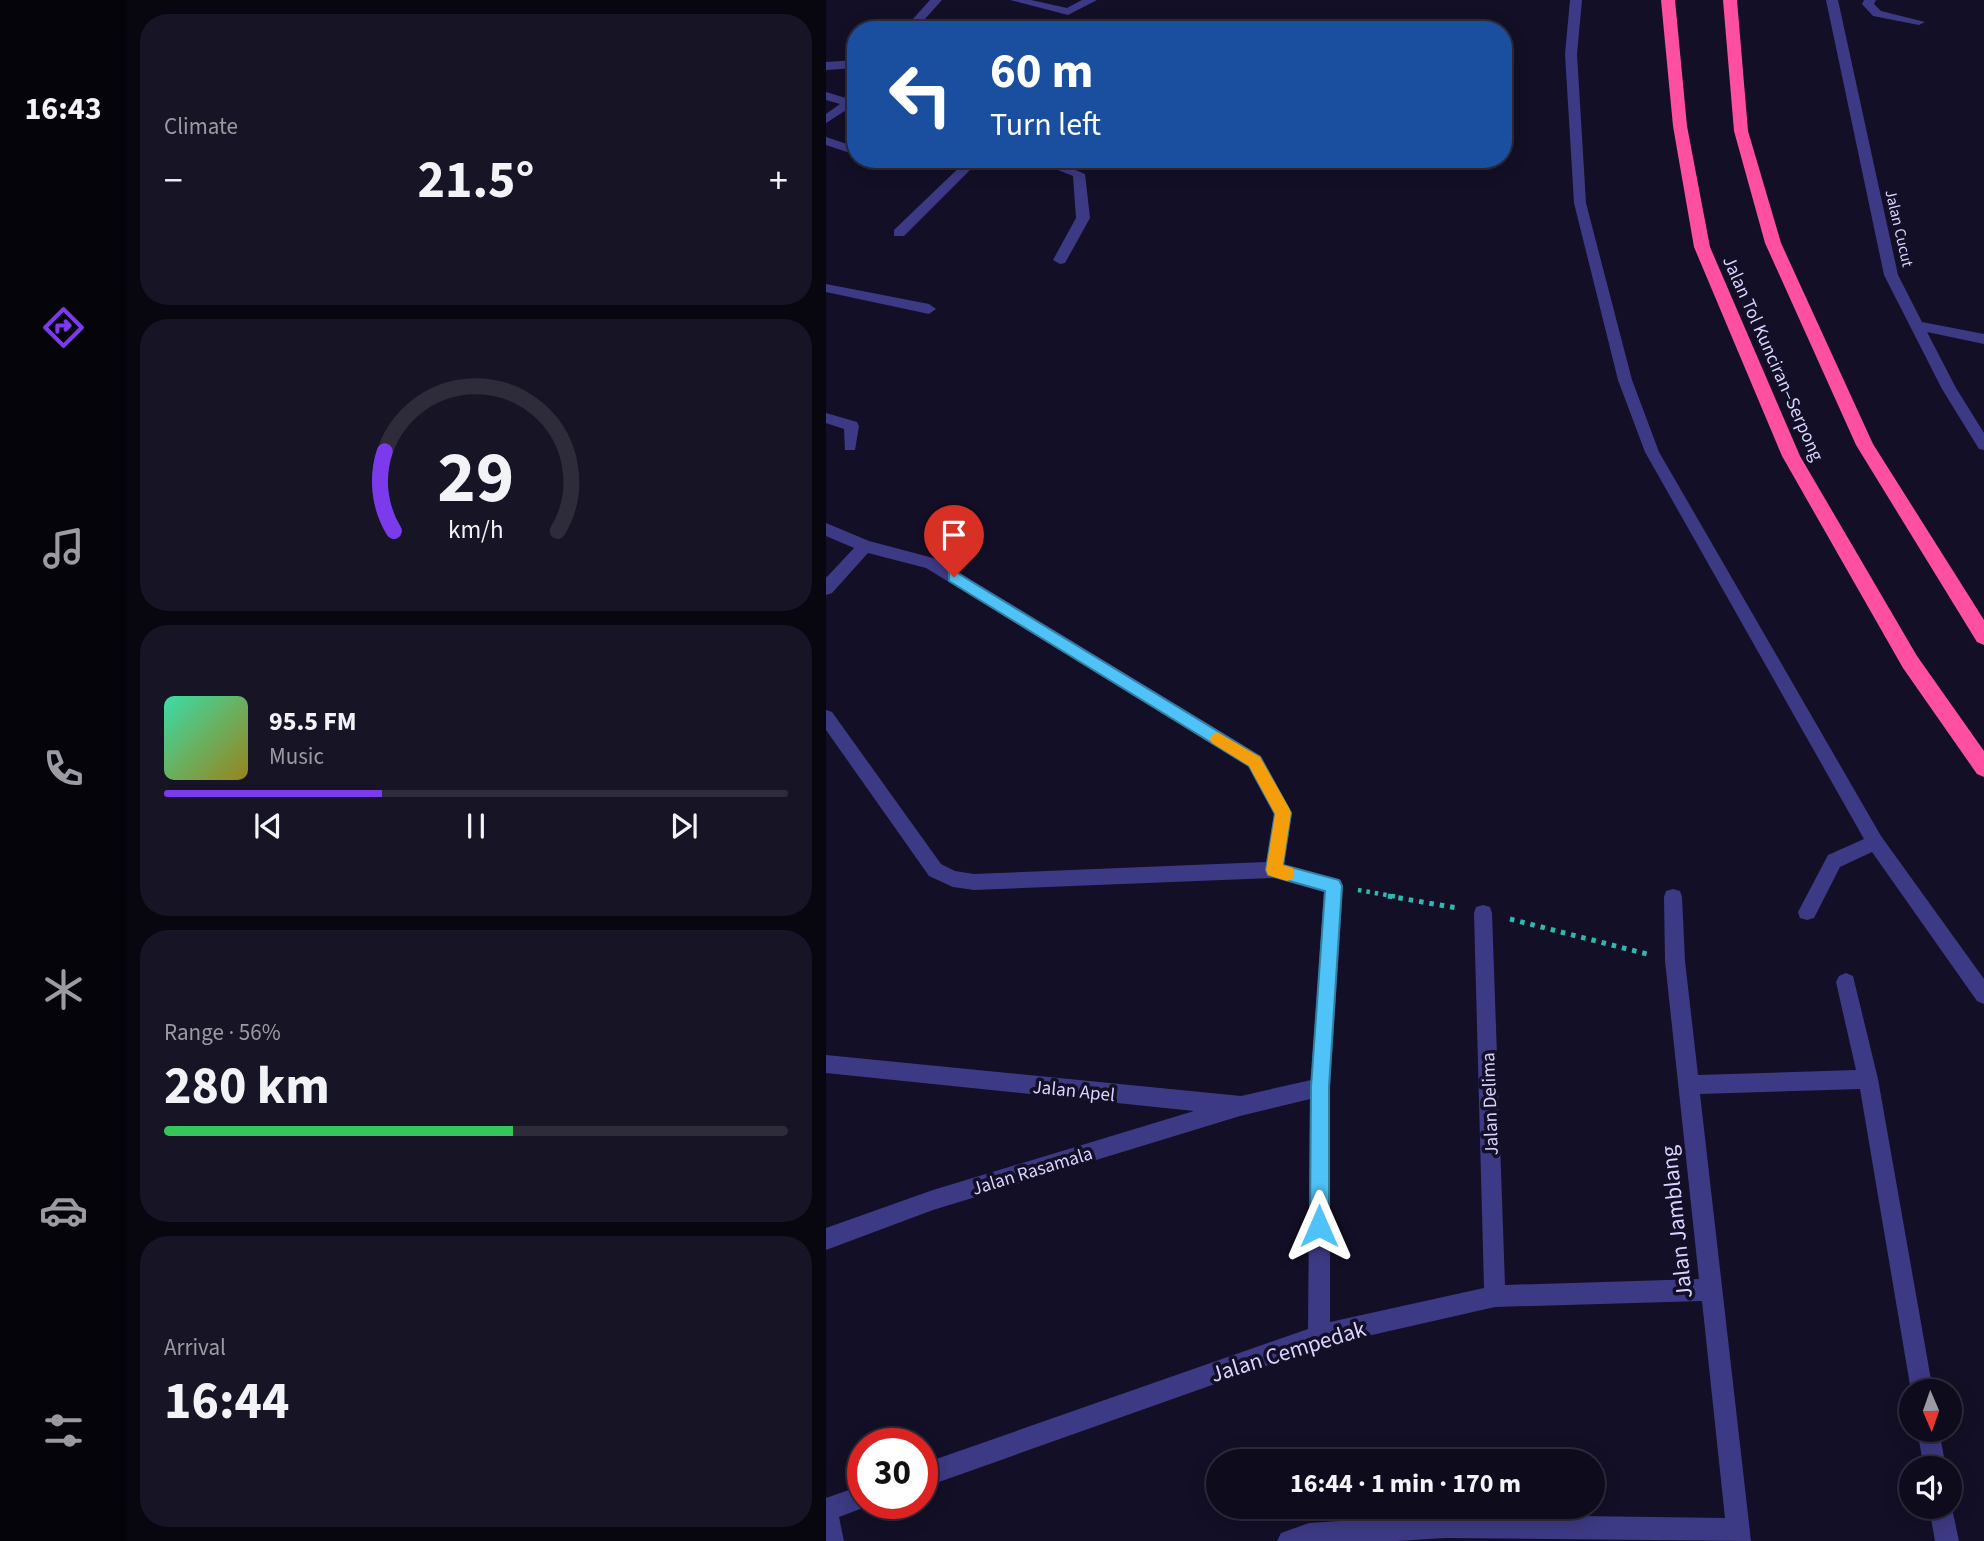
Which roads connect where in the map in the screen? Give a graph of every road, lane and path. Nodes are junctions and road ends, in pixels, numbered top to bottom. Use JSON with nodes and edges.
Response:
{"nodes":[{"id":1,"x":936,"y":0,"type":"edge"},
{"id":2,"x":1016,"y":0,"type":"edge"},
{"id":3,"x":1091,"y":0,"type":"edge"},
{"id":4,"x":1576,"y":0,"type":"edge"},
{"id":5,"x":1668,"y":0,"type":"edge"},
{"id":6,"x":1730,"y":0,"type":"edge"},
{"id":7,"x":1832,"y":0,"type":"edge"},
{"id":8,"x":1870,"y":0,"type":"edge"},
{"id":9,"x":919,"y":21,"type":"edge"},
{"id":10,"x":1919,"y":22,"type":"dead end"},
{"id":11,"x":847,"y":65,"type":"edge"},
{"id":12,"x":826,"y":66,"type":"edge"},
{"id":13,"x":826,"y":96,"type":"edge"},
{"id":14,"x":847,"y":102,"type":"edge"},
{"id":15,"x":847,"y":107,"type":"edge"},
{"id":16,"x":826,"y":119,"type":"edge"},
{"id":17,"x":826,"y":141,"type":"edge"},
{"id":18,"x":847,"y":141,"type":"edge"},
{"id":19,"x":839,"y":146,"type":"junction"},
{"id":20,"x":847,"y":148,"type":"edge"},
{"id":21,"x":966,"y":168,"type":"edge"},
{"id":22,"x":1062,"y":168,"type":"edge"},
{"id":23,"x":900,"y":233,"type":"dead end"},
{"id":24,"x":1060,"y":260,"type":"dead end"},
{"id":25,"x":826,"y":288,"type":"edge"},
{"id":26,"x":929,"y":309,"type":"dead end"},
{"id":27,"x":1915,"y":325,"type":"junction"},
{"id":28,"x":1984,"y":339,"type":"edge"},
{"id":29,"x":826,"y":418,"type":"edge"},
{"id":30,"x":1984,"y":445,"type":"edge"},
{"id":31,"x":850,"y":446,"type":"dead end"},
{"id":32,"x":826,"y":528,"type":"edge"},
{"id":33,"x":865,"y":546,"type":"junction"},
{"id":34,"x":826,"y":589,"type":"edge"},
{"id":35,"x":1984,"y":637,"type":"edge"},
{"id":36,"x":826,"y":716,"type":"edge"},
{"id":37,"x":1984,"y":768,"type":"edge"},
{"id":38,"x":1875,"y":842,"type":"junction"},
{"id":39,"x":1274,"y":870,"type":"junction"},
{"id":40,"x":1673,"y":897,"type":"dead end"},
{"id":41,"x":1807,"y":912,"type":"dead end"},
{"id":42,"x":1483,"y":913,"type":"dead end"},
{"id":43,"x":1846,"y":982,"type":"dead end"},
{"id":44,"x":1984,"y":995,"type":"edge"},
{"id":45,"x":826,"y":1064,"type":"edge"},
{"id":46,"x":1868,"y":1079,"type":"junction"},
{"id":47,"x":1689,"y":1085,"type":"junction"},
{"id":48,"x":1320,"y":1087,"type":"junction"},
{"id":49,"x":1241,"y":1107,"type":"junction"},
{"id":50,"x":826,"y":1239,"type":"edge"},
{"id":51,"x":1709,"y":1290,"type":"junction"},
{"id":52,"x":1495,"y":1296,"type":"junction"},
{"id":53,"x":1319,"y":1336,"type":"junction"},
{"id":54,"x":1920,"y":1379,"type":"edge"},
{"id":55,"x":938,"y":1470,"type":"edge"},
{"id":56,"x":847,"y":1503,"type":"edge"},
{"id":57,"x":826,"y":1511,"type":"edge"},
{"id":58,"x":1943,"y":1519,"type":"edge"},
{"id":59,"x":1738,"y":1536,"type":"edge"},
{"id":60,"x":832,"y":1541,"type":"edge"},
{"id":61,"x":1289,"y":1541,"type":"edge"},
{"id":62,"x":1947,"y":1541,"type":"edge"}],
"edges":[{"from":1,"to":9,"type":"street"},
{"from":2,"to":3,"type":"street"},
{"from":4,"to":38,"type":"street"},
{"from":5,"to":37,"type":"highway","name":"Jalan Tol Kunciran–Serpong"},
{"from":6,"to":35,"type":"highway"},
{"from":7,"to":27,"type":"street","name":"Jalan Cucut"},
{"from":8,"to":10,"type":"street"},
{"from":11,"to":12,"type":"street"},
{"from":13,"to":14,"type":"street"},
{"from":15,"to":16,"type":"street"},
{"from":17,"to":19,"type":"street"},
{"from":18,"to":19,"type":"street"},
{"from":19,"to":20,"type":"street"},
{"from":21,"to":23,"type":"street"},
{"from":22,"to":24,"type":"street"},
{"from":25,"to":26,"type":"street"},
{"from":27,"to":28,"type":"street"},
{"from":27,"to":30,"type":"street","name":"Jalan Cucut"},
{"from":29,"to":31,"type":"street"},
{"from":32,"to":33,"type":"street"},
{"from":33,"to":34,"type":"street"},
{"from":33,"to":39,"type":"street"},
{"from":36,"to":39,"type":"street"},
{"from":38,"to":41,"type":"street"},
{"from":38,"to":44,"type":"street"},
{"from":39,"to":48,"type":"street"},
{"from":40,"to":47,"type":"street","name":"Jalan Jamblang"},
{"from":42,"to":52,"type":"street","name":"Jalan Delima"},
{"from":43,"to":46,"type":"street"},
{"from":45,"to":49,"type":"street","name":"Jalan Apel"},
{"from":46,"to":47,"type":"street"},
{"from":46,"to":54,"type":"street"},
{"from":47,"to":51,"type":"street","name":"Jalan Jamblang"},
{"from":48,"to":49,"type":"street","name":"Jalan Apel"},
{"from":48,"to":53,"type":"street"},
{"from":49,"to":50,"type":"street","name":"Jalan Rasamala"},
{"from":51,"to":52,"type":"street","name":"Jalan Cempedak"},
{"from":51,"to":59,"type":"street","name":"Jalan Jamblang"},
{"from":52,"to":53,"type":"street","name":"Jalan Cempedak"},
{"from":53,"to":55,"type":"street","name":"Jalan Cempedak"},
{"from":56,"to":57,"type":"street"},
{"from":57,"to":60,"type":"street"},
{"from":58,"to":62,"type":"street"},
{"from":59,"to":61,"type":"street"}]}
